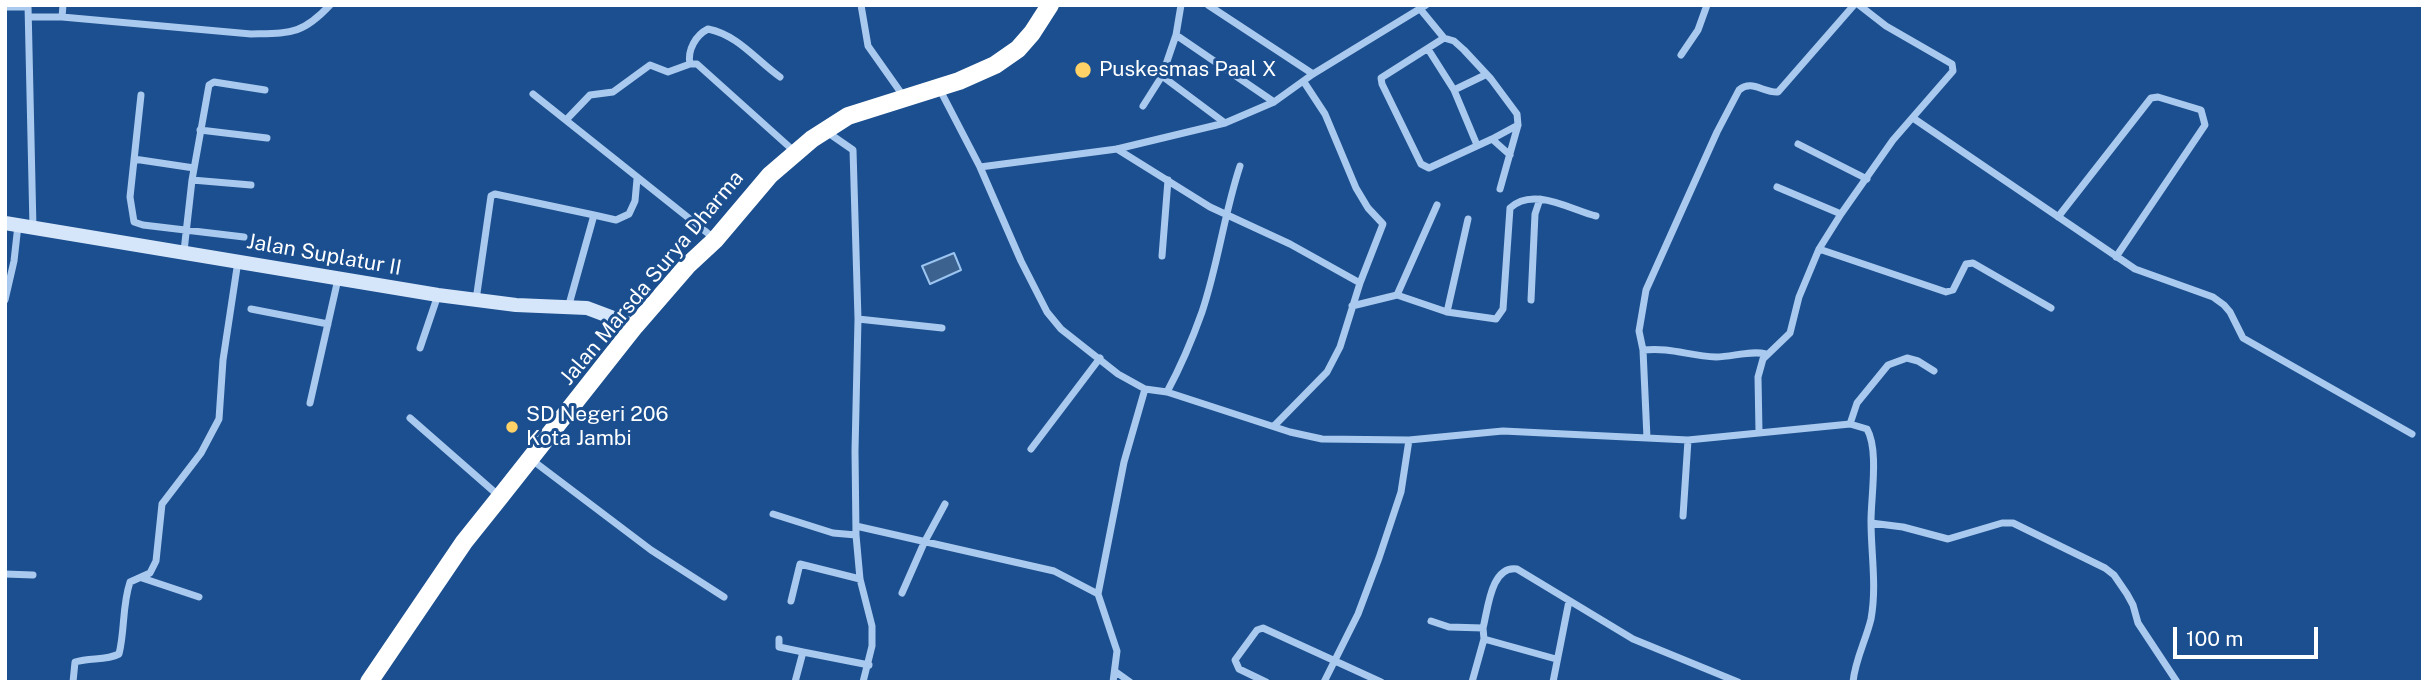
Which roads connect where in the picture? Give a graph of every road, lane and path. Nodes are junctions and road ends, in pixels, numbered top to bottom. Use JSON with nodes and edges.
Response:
{"nodes":[{"id":1,"x":63,"y":5,"type":"edge"},
{"id":2,"x":330,"y":5,"type":"edge"},
{"id":3,"x":861,"y":5,"type":"edge"},
{"id":4,"x":1050,"y":5,"type":"edge"},
{"id":5,"x":1181,"y":5,"type":"edge"},
{"id":6,"x":1208,"y":5,"type":"edge"},
{"id":7,"x":1707,"y":5,"type":"edge"},
{"id":8,"x":1856,"y":5,"type":"edge"},
{"id":9,"x":28,"y":6,"type":"edge"},
{"id":10,"x":5,"y":7,"type":"edge"},
{"id":11,"x":1423,"y":8,"type":"edge"},
{"id":12,"x":29,"y":17,"type":"junction"},
{"id":13,"x":62,"y":18,"type":"junction"},
{"id":14,"x":1176,"y":35,"type":"junction"},
{"id":15,"x":1444,"y":38,"type":"junction"},
{"id":16,"x":1428,"y":49,"type":"junction"},
{"id":17,"x":1681,"y":55,"type":"dead end"},
{"id":18,"x":690,"y":64,"type":"junction"},
{"id":19,"x":1313,"y":74,"type":"junction"},
{"id":20,"x":1485,"y":75,"type":"junction"},
{"id":21,"x":1163,"y":76,"type":"junction"},
{"id":22,"x":780,"y":77,"type":"dead end"},
{"id":23,"x":1304,"y":82,"type":"junction"},
{"id":24,"x":939,"y":88,"type":"junction"},
{"id":25,"x":265,"y":90,"type":"dead end"},
{"id":26,"x":1454,"y":90,"type":"junction"},
{"id":27,"x":533,"y":94,"type":"dead end"},
{"id":28,"x":141,"y":95,"type":"dead end"},
{"id":29,"x":905,"y":97,"type":"junction"},
{"id":30,"x":1275,"y":102,"type":"junction"},
{"id":31,"x":1143,"y":106,"type":"dead end"},
{"id":32,"x":1913,"y":118,"type":"junction"},
{"id":33,"x":566,"y":120,"type":"junction"},
{"id":34,"x":1225,"y":123,"type":"junction"},
{"id":35,"x":1518,"y":125,"type":"junction"},
{"id":36,"x":200,"y":130,"type":"junction"},
{"id":37,"x":824,"y":130,"type":"junction"},
{"id":38,"x":267,"y":138,"type":"dead end"},
{"id":39,"x":1492,"y":139,"type":"junction"},
{"id":40,"x":1798,"y":144,"type":"dead end"},
{"id":41,"x":1477,"y":145,"type":"junction"},
{"id":42,"x":1117,"y":149,"type":"junction"},
{"id":43,"x":796,"y":152,"type":"junction"},
{"id":44,"x":1510,"y":155,"type":"junction"},
{"id":45,"x":134,"y":159,"type":"junction"},
{"id":46,"x":1240,"y":166,"type":"dead end"},
{"id":47,"x":980,"y":167,"type":"junction"},
{"id":48,"x":194,"y":168,"type":"junction"},
{"id":49,"x":637,"y":179,"type":"junction"},
{"id":50,"x":1867,"y":179,"type":"junction"},
{"id":51,"x":192,"y":180,"type":"junction"},
{"id":52,"x":1168,"y":180,"type":"junction"},
{"id":53,"x":251,"y":185,"type":"dead end"},
{"id":54,"x":1777,"y":187,"type":"dead end"},
{"id":55,"x":1500,"y":189,"type":"dead end"},
{"id":56,"x":1540,"y":199,"type":"junction"},
{"id":57,"x":1437,"y":205,"type":"dead end"},
{"id":58,"x":1225,"y":214,"type":"junction"},
{"id":59,"x":1841,"y":214,"type":"junction"},
{"id":60,"x":594,"y":215,"type":"junction"},
{"id":61,"x":1596,"y":216,"type":"dead end"},
{"id":62,"x":2058,"y":217,"type":"junction"},
{"id":63,"x":1468,"y":219,"type":"dead end"},
{"id":64,"x":11,"y":224,"type":"edge"},
{"id":65,"x":33,"y":228,"type":"junction"},
{"id":66,"x":188,"y":229,"type":"junction"},
{"id":67,"x":244,"y":237,"type":"dead end"},
{"id":68,"x":715,"y":240,"type":"junction"},
{"id":69,"x":1819,"y":249,"type":"junction"},
{"id":70,"x":184,"y":251,"type":"junction"},
{"id":71,"x":1162,"y":256,"type":"dead end"},
{"id":72,"x":2116,"y":257,"type":"junction"},
{"id":73,"x":238,"y":261,"type":"junction"},
{"id":74,"x":338,"y":279,"type":"junction"},
{"id":75,"x":1360,"y":283,"type":"junction"},
{"id":76,"x":438,"y":295,"type":"junction"},
{"id":77,"x":1397,"y":295,"type":"junction"},
{"id":78,"x":5,"y":300,"type":"edge"},
{"id":79,"x":477,"y":300,"type":"junction"},
{"id":80,"x":1531,"y":300,"type":"dead end"},
{"id":81,"x":1352,"y":306,"type":"junction"},
{"id":82,"x":568,"y":308,"type":"junction"},
{"id":83,"x":2051,"y":308,"type":"dead end"},
{"id":84,"x":251,"y":309,"type":"dead end"},
{"id":85,"x":1447,"y":312,"type":"junction"},
{"id":86,"x":858,"y":319,"type":"junction"},
{"id":87,"x":328,"y":324,"type":"junction"},
{"id":88,"x":635,"y":326,"type":"junction"},
{"id":89,"x":942,"y":328,"type":"dead end"},
{"id":90,"x":420,"y":348,"type":"dead end"},
{"id":91,"x":1643,"y":350,"type":"junction"},
{"id":92,"x":1766,"y":354,"type":"junction"},
{"id":93,"x":1100,"y":358,"type":"junction"},
{"id":94,"x":1934,"y":371,"type":"dead end"},
{"id":95,"x":1145,"y":389,"type":"junction"},
{"id":96,"x":1167,"y":392,"type":"junction"},
{"id":97,"x":310,"y":403,"type":"dead end"},
{"id":98,"x":410,"y":418,"type":"dead end"},
{"id":99,"x":1850,"y":424,"type":"junction"},
{"id":100,"x":1274,"y":426,"type":"junction"},
{"id":101,"x":1759,"y":432,"type":"junction"},
{"id":102,"x":2412,"y":434,"type":"dead end"},
{"id":103,"x":1647,"y":438,"type":"junction"},
{"id":104,"x":1409,"y":440,"type":"junction"},
{"id":105,"x":1688,"y":440,"type":"junction"},
{"id":106,"x":1031,"y":449,"type":"dead end"},
{"id":107,"x":531,"y":460,"type":"junction"},
{"id":108,"x":500,"y":496,"type":"junction"},
{"id":109,"x":945,"y":504,"type":"dead end"},
{"id":110,"x":774,"y":514,"type":"dead end"},
{"id":111,"x":1683,"y":516,"type":"dead end"},
{"id":112,"x":1871,"y":523,"type":"junction"},
{"id":113,"x":856,"y":526,"type":"junction"},
{"id":114,"x":856,"y":535,"type":"junction"},
{"id":115,"x":924,"y":543,"type":"junction"},
{"id":116,"x":5,"y":574,"type":"edge"},
{"id":117,"x":33,"y":575,"type":"dead end"},
{"id":118,"x":142,"y":578,"type":"junction"},
{"id":119,"x":860,"y":579,"type":"junction"},
{"id":120,"x":902,"y":593,"type":"dead end"},
{"id":121,"x":1098,"y":594,"type":"junction"},
{"id":122,"x":199,"y":597,"type":"dead end"},
{"id":123,"x":724,"y":597,"type":"dead end"},
{"id":124,"x":791,"y":601,"type":"dead end"},
{"id":125,"x":1569,"y":601,"type":"junction"},
{"id":126,"x":1431,"y":621,"type":"dead end"},
{"id":127,"x":1483,"y":628,"type":"junction"},
{"id":128,"x":779,"y":639,"type":"dead end"},
{"id":129,"x":1484,"y":639,"type":"junction"},
{"id":130,"x":803,"y":652,"type":"junction"},
{"id":131,"x":1556,"y":659,"type":"junction"},
{"id":132,"x":1335,"y":660,"type":"junction"},
{"id":133,"x":869,"y":666,"type":"junction"},
{"id":134,"x":1116,"y":672,"type":"junction"},
{"id":135,"x":73,"y":682,"type":"edge"},
{"id":136,"x":369,"y":682,"type":"edge"},
{"id":137,"x":794,"y":682,"type":"edge"},
{"id":138,"x":863,"y":682,"type":"edge"},
{"id":139,"x":1113,"y":682,"type":"edge"},
{"id":140,"x":1130,"y":682,"type":"edge"},
{"id":141,"x":1266,"y":682,"type":"edge"},
{"id":142,"x":1324,"y":682,"type":"edge"},
{"id":143,"x":1381,"y":682,"type":"edge"},
{"id":144,"x":1472,"y":682,"type":"edge"},
{"id":145,"x":1553,"y":682,"type":"edge"},
{"id":146,"x":1738,"y":682,"type":"edge"},
{"id":147,"x":1853,"y":682,"type":"edge"},
{"id":148,"x":2177,"y":682,"type":"edge"}],
"edges":[{"from":1,"to":13,"type":"street"},
{"from":2,"to":13,"type":"street"},
{"from":3,"to":29,"type":"street"},
{"from":4,"to":24,"type":"highway","name":"Jalan Marsda Surya Dharma"},
{"from":5,"to":14,"type":"street"},
{"from":6,"to":19,"type":"street"},
{"from":7,"to":17,"type":"street"},
{"from":8,"to":32,"type":"street"},
{"from":8,"to":91,"type":"street"},
{"from":9,"to":10,"type":"street"},
{"from":9,"to":12,"type":"street"},
{"from":11,"to":15,"type":"street"},
{"from":11,"to":19,"type":"street"},
{"from":12,"to":13,"type":"street"},
{"from":12,"to":65,"type":"street"},
{"from":14,"to":21,"type":"street"},
{"from":14,"to":30,"type":"street"},
{"from":15,"to":16,"type":"street"},
{"from":15,"to":20,"type":"street"},
{"from":16,"to":26,"type":"street"},
{"from":16,"to":41,"type":"street"},
{"from":18,"to":22,"type":"street"},
{"from":18,"to":33,"type":"street"},
{"from":18,"to":43,"type":"street"},
{"from":19,"to":23,"type":"street"},
{"from":20,"to":26,"type":"street"},
{"from":20,"to":35,"type":"street"},
{"from":21,"to":31,"type":"street"},
{"from":21,"to":34,"type":"street"},
{"from":23,"to":30,"type":"street"},
{"from":23,"to":75,"type":"street"},
{"from":24,"to":29,"type":"highway","name":"Jalan Marsda Surya Dharma"},
{"from":24,"to":47,"type":"street"},
{"from":25,"to":36,"type":"street"},
{"from":26,"to":41,"type":"street"},
{"from":27,"to":33,"type":"street"},
{"from":28,"to":45,"type":"street"},
{"from":29,"to":37,"type":"highway","name":"Jalan Marsda Surya Dharma"},
{"from":30,"to":34,"type":"street"},
{"from":32,"to":50,"type":"street"},
{"from":32,"to":62,"type":"street"},
{"from":33,"to":49,"type":"street"},
{"from":34,"to":42,"type":"street"},
{"from":35,"to":39,"type":"street"},
{"from":35,"to":44,"type":"street"},
{"from":36,"to":38,"type":"street"},
{"from":36,"to":48,"type":"street"},
{"from":37,"to":43,"type":"highway","name":"Jalan Marsda Surya Dharma"},
{"from":37,"to":86,"type":"street"},
{"from":39,"to":41,"type":"street"},
{"from":39,"to":44,"type":"street"},
{"from":40,"to":50,"type":"street"},
{"from":42,"to":47,"type":"street"},
{"from":42,"to":52,"type":"street"},
{"from":43,"to":68,"type":"highway","name":"Jalan Marsda Surya Dharma"},
{"from":44,"to":55,"type":"street"},
{"from":45,"to":48,"type":"street"},
{"from":45,"to":66,"type":"street"},
{"from":46,"to":58,"type":"street"},
{"from":47,"to":93,"type":"street"},
{"from":48,"to":51,"type":"street"},
{"from":49,"to":60,"type":"street"},
{"from":49,"to":68,"type":"street"},
{"from":50,"to":59,"type":"street"},
{"from":51,"to":53,"type":"street"},
{"from":51,"to":66,"type":"street"},
{"from":52,"to":58,"type":"street"},
{"from":52,"to":71,"type":"street"},
{"from":54,"to":59,"type":"street"},
{"from":56,"to":61,"type":"street"},
{"from":56,"to":80,"type":"street"},
{"from":56,"to":85,"type":"street"},
{"from":57,"to":77,"type":"street"},
{"from":58,"to":75,"type":"street"},
{"from":58,"to":96,"type":"street"},
{"from":59,"to":69,"type":"street"},
{"from":60,"to":79,"type":"street"},
{"from":60,"to":82,"type":"street"},
{"from":62,"to":72,"type":"street"},
{"from":62,"to":72,"type":"street"},
{"from":63,"to":85,"type":"street"},
{"from":64,"to":65,"type":"street","name":"Jalan Suplatur II"},
{"from":64,"to":78,"type":"street"},
{"from":65,"to":70,"type":"street","name":"Jalan Suplatur II"},
{"from":66,"to":67,"type":"street"},
{"from":66,"to":70,"type":"street"},
{"from":68,"to":88,"type":"highway","name":"Jalan Marsda Surya Dharma"},
{"from":69,"to":83,"type":"street"},
{"from":69,"to":92,"type":"street"},
{"from":70,"to":73,"type":"street","name":"Jalan Suplatur II"},
{"from":72,"to":102,"type":"street"},
{"from":73,"to":74,"type":"street","name":"Jalan Suplatur II"},
{"from":73,"to":118,"type":"street"},
{"from":74,"to":76,"type":"street","name":"Jalan Suplatur II"},
{"from":74,"to":87,"type":"street"},
{"from":75,"to":81,"type":"street"},
{"from":76,"to":79,"type":"street","name":"Jalan Suplatur II"},
{"from":76,"to":90,"type":"street"},
{"from":77,"to":81,"type":"street"},
{"from":77,"to":85,"type":"street"},
{"from":79,"to":82,"type":"street","name":"Jalan Suplatur II"},
{"from":81,"to":100,"type":"street"},
{"from":82,"to":88,"type":"street","name":"Jalan Suplatur II"},
{"from":84,"to":87,"type":"street"},
{"from":86,"to":89,"type":"street"},
{"from":86,"to":113,"type":"street"},
{"from":87,"to":97,"type":"street"},
{"from":88,"to":107,"type":"highway","name":"Jalan Marsda Surya Dharma"},
{"from":91,"to":92,"type":"street"},
{"from":91,"to":103,"type":"street"},
{"from":92,"to":101,"type":"street"},
{"from":93,"to":95,"type":"street"},
{"from":93,"to":106,"type":"street"},
{"from":94,"to":99,"type":"street"},
{"from":95,"to":96,"type":"street"},
{"from":95,"to":121,"type":"street"},
{"from":96,"to":100,"type":"street"},
{"from":98,"to":108,"type":"street"},
{"from":99,"to":101,"type":"street"},
{"from":99,"to":112,"type":"street"},
{"from":100,"to":104,"type":"street"},
{"from":101,"to":105,"type":"street"},
{"from":103,"to":104,"type":"street"},
{"from":103,"to":105,"type":"street"},
{"from":104,"to":132,"type":"street"},
{"from":105,"to":111,"type":"street"},
{"from":107,"to":108,"type":"highway","name":"Jalan Marsda Surya Dharma"},
{"from":107,"to":123,"type":"street"},
{"from":108,"to":136,"type":"highway","name":"Jalan Marsda Surya Dharma"},
{"from":109,"to":115,"type":"street"},
{"from":110,"to":114,"type":"street"},
{"from":112,"to":147,"type":"street"},
{"from":112,"to":148,"type":"street"},
{"from":113,"to":114,"type":"street"},
{"from":113,"to":115,"type":"street"},
{"from":114,"to":119,"type":"street"},
{"from":115,"to":120,"type":"street"},
{"from":115,"to":121,"type":"street"},
{"from":116,"to":117,"type":"street"},
{"from":118,"to":122,"type":"street"},
{"from":118,"to":135,"type":"street"},
{"from":119,"to":124,"type":"street"},
{"from":119,"to":133,"type":"street"},
{"from":121,"to":134,"type":"street"},
{"from":125,"to":127,"type":"street"},
{"from":125,"to":131,"type":"street"},
{"from":125,"to":146,"type":"street"},
{"from":126,"to":127,"type":"street"},
{"from":127,"to":129,"type":"street"},
{"from":128,"to":130,"type":"street"},
{"from":129,"to":131,"type":"street"},
{"from":129,"to":144,"type":"street"},
{"from":130,"to":133,"type":"street"},
{"from":130,"to":137,"type":"street"},
{"from":131,"to":145,"type":"street"},
{"from":132,"to":141,"type":"street"},
{"from":132,"to":142,"type":"street"},
{"from":132,"to":143,"type":"street"},
{"from":133,"to":138,"type":"street"},
{"from":134,"to":139,"type":"street"},
{"from":134,"to":140,"type":"street"}]}
